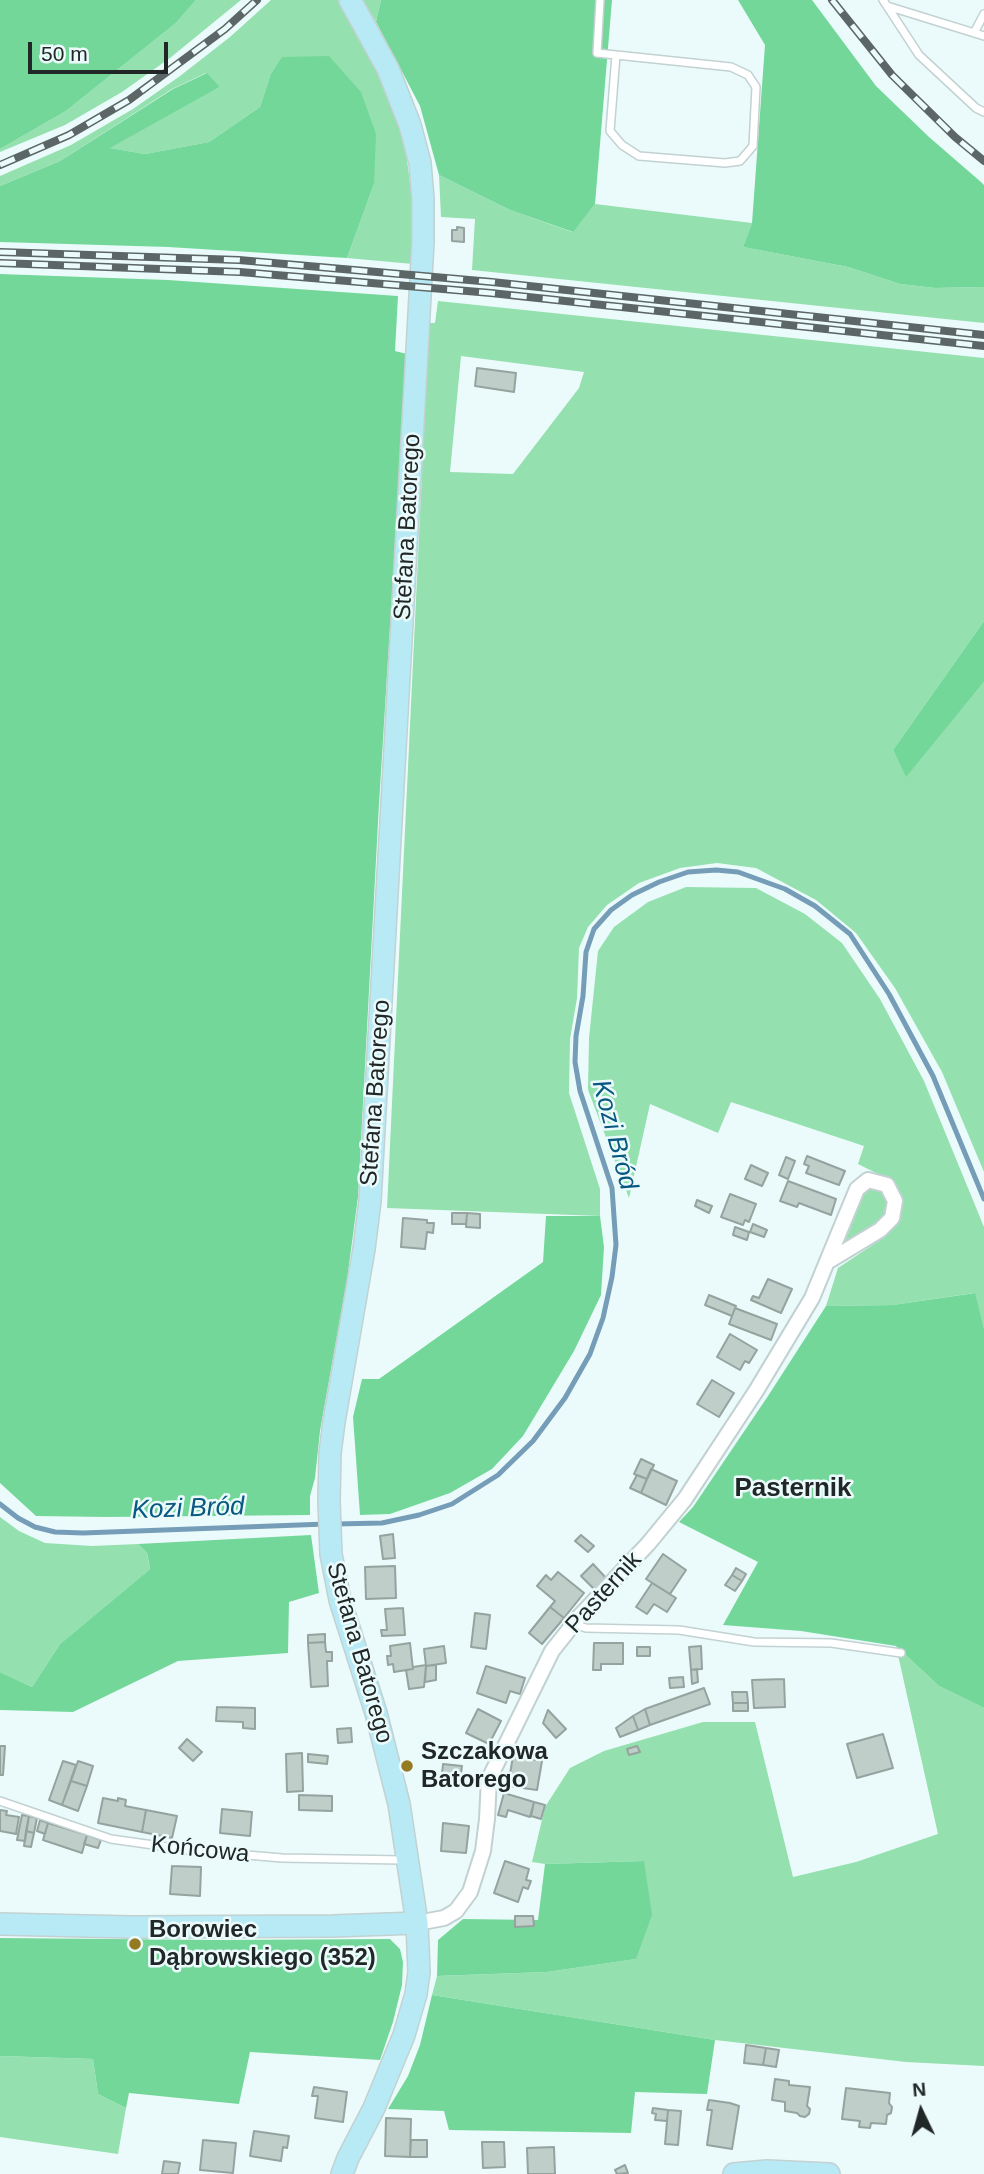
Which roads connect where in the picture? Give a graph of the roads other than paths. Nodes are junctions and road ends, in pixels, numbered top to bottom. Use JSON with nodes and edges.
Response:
{"nodes":[{"id":1,"x":350,"y":0,"type":"edge"},
{"id":2,"x":600,"y":0,"type":"edge"},
{"id":3,"x":885,"y":3,"type":"edge"},
{"id":4,"x":984,"y":14,"type":"edge"},
{"id":5,"x":974,"y":33,"type":"junction"},
{"id":6,"x":984,"y":36,"type":"edge"},
{"id":7,"x":616,"y":55,"type":"junction"},
{"id":8,"x":984,"y":112,"type":"edge"},
{"id":9,"x":827,"y":1262,"type":"junction"},
{"id":10,"x":573,"y":1624,"type":"junction"},
{"id":11,"x":901,"y":1653,"type":"dead end"},
{"id":12,"x":0,"y":1801,"type":"edge"},
{"id":13,"x":407,"y":1860,"type":"junction"},
{"id":14,"x":416,"y":1923,"type":"junction"},
{"id":15,"x":0,"y":1924,"type":"edge"},
{"id":16,"x":342,"y":2174,"type":"edge"},
{"id":17,"x":734,"y":2174,"type":"edge"},
{"id":18,"x":829,"y":2174,"type":"edge"}],
"edges":[{"from":1,"to":13,"type":"street","name":"Stefana Batorego"},
{"from":2,"to":7,"type":"lane"},
{"from":3,"to":5,"type":"lane"},
{"from":3,"to":8,"type":"lane"},
{"from":4,"to":5,"type":"lane"},
{"from":5,"to":6,"type":"lane"},
{"from":7,"to":7,"type":"lane"},
{"from":9,"to":9,"type":"street","name":"Pasternik"},
{"from":9,"to":10,"type":"street","name":"Pasternik"},
{"from":10,"to":11,"type":"lane"},
{"from":10,"to":14,"type":"street","name":"Pasternik"},
{"from":12,"to":13,"type":"lane","name":"Końcowa"},
{"from":13,"to":14,"type":"street","name":"Stefana Batorego"},
{"from":14,"to":15,"type":"street"},
{"from":14,"to":16,"type":"street","name":"Stefana Batorego"},
{"from":17,"to":18,"type":"street"}]}
